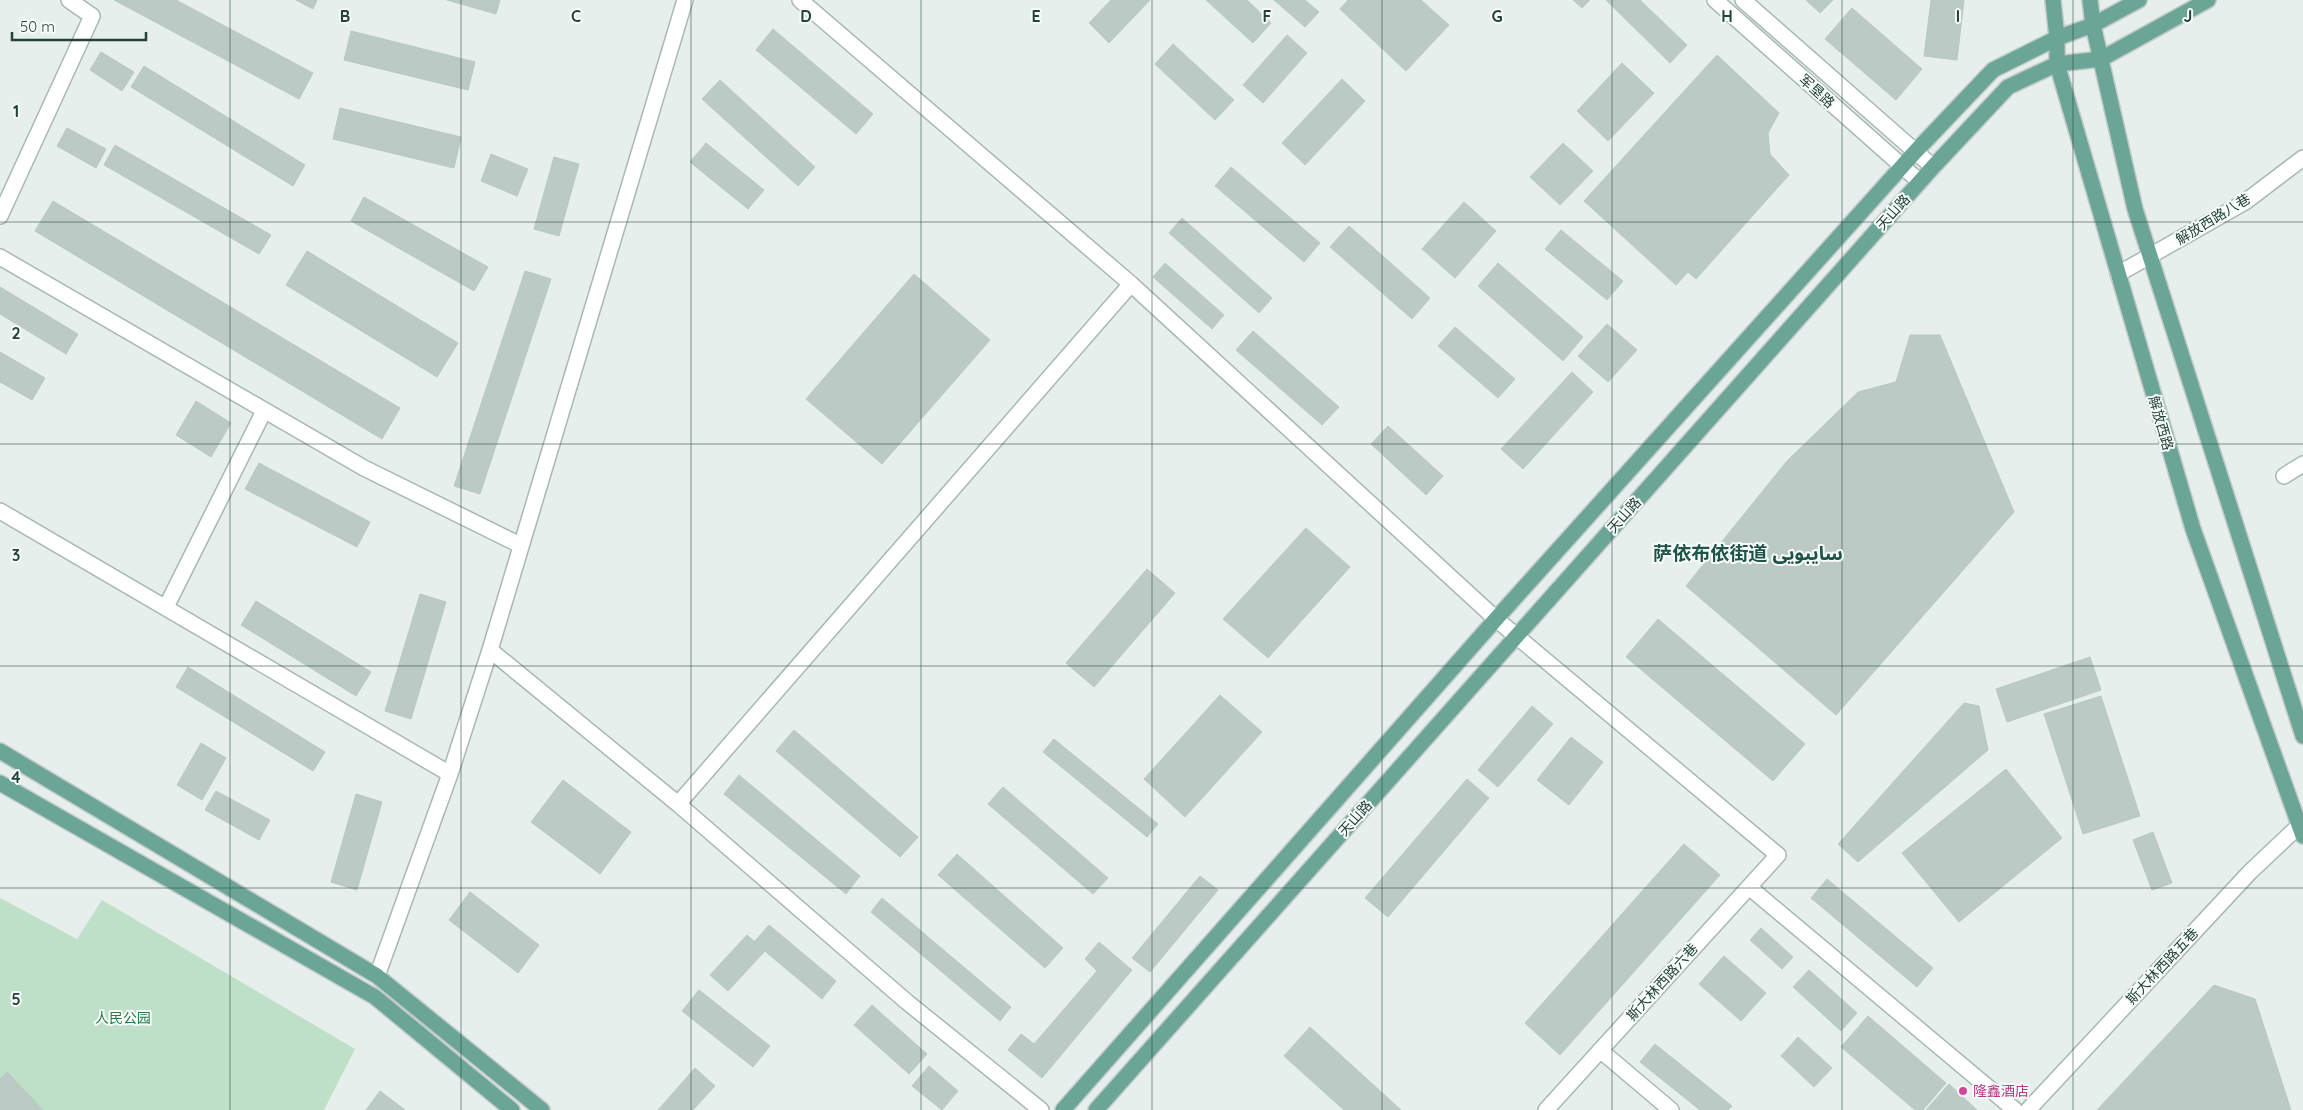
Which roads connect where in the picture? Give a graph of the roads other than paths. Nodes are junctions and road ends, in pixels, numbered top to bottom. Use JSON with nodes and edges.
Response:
{"nodes":[{"id":1,"x":68,"y":0,"type":"edge"},
{"id":2,"x":685,"y":0,"type":"edge"},
{"id":3,"x":800,"y":0,"type":"edge"},
{"id":4,"x":1715,"y":0,"type":"edge"},
{"id":5,"x":1743,"y":0,"type":"edge"},
{"id":6,"x":2053,"y":0,"type":"edge"},
{"id":7,"x":2090,"y":0,"type":"edge"},
{"id":8,"x":2140,"y":0,"type":"edge"},
{"id":9,"x":2208,"y":0,"type":"edge"},
{"id":10,"x":2093,"y":25,"type":"junction"},
{"id":11,"x":2057,"y":38,"type":"junction"},
{"id":12,"x":2102,"y":59,"type":"junction"},
{"id":13,"x":2057,"y":64,"type":"junction"},
{"id":14,"x":1914,"y":152,"type":"junction"},
{"id":15,"x":2303,"y":158,"type":"edge"},
{"id":16,"x":1902,"y":167,"type":"junction"},
{"id":17,"x":1933,"y":167,"type":"junction"},
{"id":18,"x":1920,"y":182,"type":"junction"},
{"id":19,"x":0,"y":216,"type":"edge"},
{"id":20,"x":2150,"y":256,"type":"junction"},
{"id":21,"x":0,"y":257,"type":"edge"},
{"id":22,"x":2118,"y":274,"type":"junction"},
{"id":23,"x":1131,"y":284,"type":"junction"},
{"id":24,"x":264,"y":411,"type":"junction"},
{"id":25,"x":2303,"y":464,"type":"edge"},
{"id":26,"x":2284,"y":476,"type":"dead end"},
{"id":27,"x":0,"y":511,"type":"edge"},
{"id":28,"x":520,"y":545,"type":"junction"},
{"id":29,"x":166,"y":606,"type":"junction"},
{"id":30,"x":1496,"y":619,"type":"junction"},
{"id":31,"x":1517,"y":635,"type":"junction"},
{"id":32,"x":490,"y":650,"type":"junction"},
{"id":33,"x":2303,"y":736,"type":"edge"},
{"id":34,"x":0,"y":751,"type":"edge"},
{"id":35,"x":450,"y":774,"type":"junction"},
{"id":36,"x":0,"y":783,"type":"edge"},
{"id":37,"x":678,"y":804,"type":"junction"},
{"id":38,"x":2302,"y":828,"type":"edge"},
{"id":39,"x":1749,"y":887,"type":"junction"},
{"id":40,"x":377,"y":976,"type":"junction"},
{"id":41,"x":1600,"y":1050,"type":"junction"},
{"id":42,"x":512,"y":1110,"type":"edge"},
{"id":43,"x":542,"y":1110,"type":"edge"},
{"id":44,"x":1042,"y":1110,"type":"edge"},
{"id":45,"x":1063,"y":1110,"type":"edge"},
{"id":46,"x":1096,"y":1110,"type":"edge"},
{"id":47,"x":1546,"y":1110,"type":"edge"},
{"id":48,"x":1671,"y":1110,"type":"edge"},
{"id":49,"x":2015,"y":1110,"type":"edge"},
{"id":50,"x":2028,"y":1110,"type":"edge"}],
"edges":[{"from":1,"to":19,"type":"street"},
{"from":2,"to":28,"type":"street"},
{"from":3,"to":23,"type":"street"},
{"from":4,"to":16,"type":"street","name":"军垦路"},
{"from":5,"to":14,"type":"street","name":"军垦路"},
{"from":6,"to":11,"type":"main road","name":"解放西路"},
{"from":7,"to":10,"type":"main road"},
{"from":8,"to":10,"type":"main road","name":"天山路"},
{"from":9,"to":12,"type":"main road","name":"天山路"},
{"from":10,"to":11,"type":"main road","name":"天山路"},
{"from":10,"to":12,"type":"main road"},
{"from":11,"to":13,"type":"main road","name":"解放西路"},
{"from":11,"to":14,"type":"main road","name":"天山路"},
{"from":12,"to":13,"type":"main road","name":"天山路"},
{"from":12,"to":20,"type":"main road"},
{"from":13,"to":17,"type":"main road","name":"天山路"},
{"from":13,"to":22,"type":"main road","name":"解放西路"},
{"from":14,"to":16,"type":"main road","name":"天山路"},
{"from":14,"to":17,"type":"street","name":"军垦路"},
{"from":15,"to":20,"type":"street","name":"解放西路八巷"},
{"from":16,"to":18,"type":"street","name":"军垦路"},
{"from":16,"to":30,"type":"main road","name":"天山路"},
{"from":17,"to":18,"type":"main road","name":"天山路"},
{"from":18,"to":31,"type":"main road","name":"天山路"},
{"from":20,"to":22,"type":"street","name":"解放西路八巷"},
{"from":20,"to":33,"type":"main road"},
{"from":21,"to":24,"type":"street"},
{"from":22,"to":38,"type":"main road","name":"解放西路"},
{"from":23,"to":30,"type":"street"},
{"from":23,"to":37,"type":"street"},
{"from":24,"to":28,"type":"street"},
{"from":24,"to":29,"type":"street"},
{"from":25,"to":26,"type":"street"},
{"from":27,"to":29,"type":"street"},
{"from":28,"to":32,"type":"street"},
{"from":29,"to":35,"type":"street"},
{"from":30,"to":31,"type":"street"},
{"from":30,"to":45,"type":"main road","name":"天山路"},
{"from":31,"to":39,"type":"street","name":"斯大林西路六巷"},
{"from":31,"to":46,"type":"main road","name":"天山路"},
{"from":32,"to":35,"type":"street"},
{"from":32,"to":37,"type":"street"},
{"from":34,"to":40,"type":"main road"},
{"from":35,"to":40,"type":"street"},
{"from":36,"to":42,"type":"main road"},
{"from":37,"to":44,"type":"street"},
{"from":38,"to":50,"type":"street","name":"斯大林西路五巷"},
{"from":39,"to":41,"type":"street","name":"斯大林西路六巷"},
{"from":39,"to":49,"type":"street"},
{"from":40,"to":43,"type":"main road"},
{"from":41,"to":47,"type":"street","name":"斯大林西路六巷"},
{"from":41,"to":48,"type":"street"}]}
